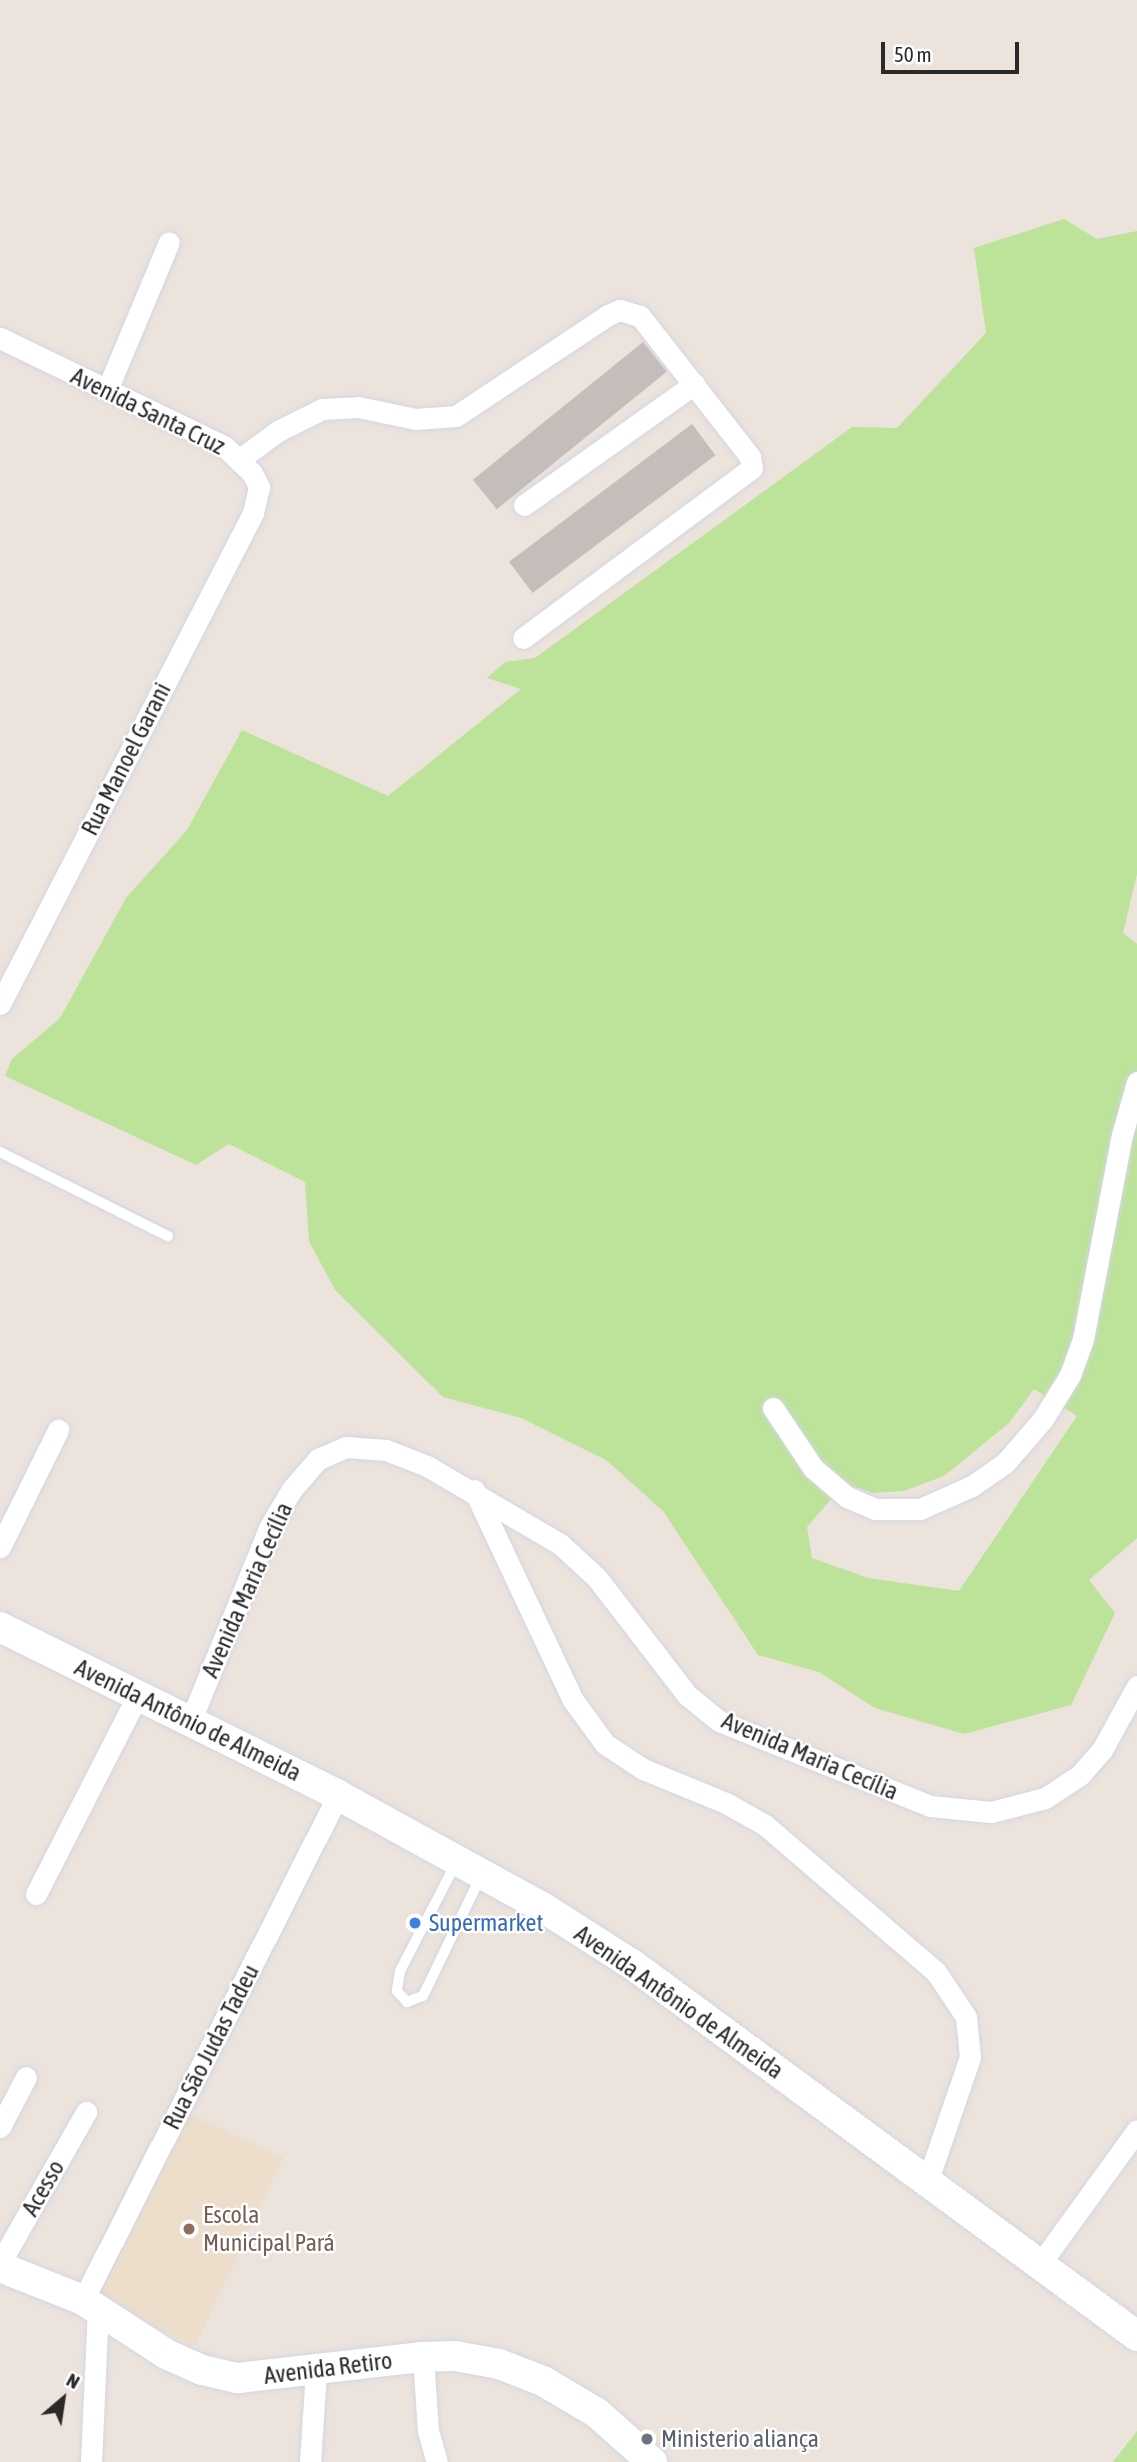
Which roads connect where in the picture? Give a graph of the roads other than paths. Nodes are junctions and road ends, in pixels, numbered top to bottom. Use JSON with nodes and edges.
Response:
{"nodes":[{"id":1,"x":169,"y":242,"type":"dead end"},
{"id":2,"x":0,"y":338,"type":"edge"},
{"id":3,"x":694,"y":384,"type":"junction"},
{"id":4,"x":107,"y":390,"type":"junction"},
{"id":5,"x":240,"y":459,"type":"junction"},
{"id":6,"x":524,"y":505,"type":"dead end"},
{"id":7,"x":253,"y":513,"type":"joint"},
{"id":8,"x":523,"y":638,"type":"dead end"},
{"id":9,"x":0,"y":1004,"type":"edge"},
{"id":10,"x":1137,"y":1082,"type":"edge"},
{"id":11,"x":0,"y":1152,"type":"edge"},
{"id":12,"x":168,"y":1236,"type":"dead end"},
{"id":13,"x":773,"y":1408,"type":"dead end"},
{"id":14,"x":58,"y":1430,"type":"dead end"},
{"id":15,"x":474,"y":1490,"type":"junction"},
{"id":16,"x":0,"y":1547,"type":"edge"},
{"id":17,"x":0,"y":1628,"type":"edge"},
{"id":18,"x":1137,"y":1686,"type":"edge"},
{"id":19,"x":138,"y":1695,"type":"junction"},
{"id":20,"x":190,"y":1721,"type":"junction"},
{"id":21,"x":338,"y":1795,"type":"junction"},
{"id":22,"x":469,"y":1867,"type":"junction"},
{"id":23,"x":36,"y":1895,"type":"dead end"},
{"id":24,"x":26,"y":2077,"type":"dead end"},
{"id":25,"x":86,"y":2112,"type":"dead end"},
{"id":26,"x":0,"y":2127,"type":"edge"},
{"id":27,"x":1137,"y":2130,"type":"edge"},
{"id":28,"x":928,"y":2180,"type":"junction"},
{"id":29,"x":1040,"y":2264,"type":"junction"},
{"id":30,"x":0,"y":2265,"type":"edge"},
{"id":31,"x":91,"y":2304,"type":"junction"},
{"id":32,"x":1137,"y":2336,"type":"edge"},
{"id":33,"x":423,"y":2357,"type":"junction"},
{"id":34,"x":316,"y":2372,"type":"junction"},
{"id":35,"x":91,"y":2462,"type":"edge"},
{"id":36,"x":310,"y":2462,"type":"edge"},
{"id":37,"x":436,"y":2462,"type":"edge"},
{"id":38,"x":652,"y":2462,"type":"edge"}],
"edges":[{"from":1,"to":4,"type":"street"},
{"from":2,"to":4,"type":"street","name":"Avenida Santa Cruz"},
{"from":3,"to":5,"type":"street"},
{"from":3,"to":6,"type":"street"},
{"from":3,"to":8,"type":"street"},
{"from":4,"to":5,"type":"street","name":"Avenida Santa Cruz"},
{"from":5,"to":7,"type":"street","name":"Avenida Santa Cruz"},
{"from":7,"to":9,"type":"street","name":"Rua Manoel Garani"},
{"from":10,"to":13,"type":"street"},
{"from":11,"to":12,"type":"lane"},
{"from":14,"to":16,"type":"street"},
{"from":15,"to":18,"type":"street","name":"Avenida Maria Cecília"},
{"from":15,"to":20,"type":"street","name":"Avenida Maria Cecília"},
{"from":15,"to":28,"type":"street"},
{"from":17,"to":19,"type":"street","name":"Avenida Antônio de Almeida"},
{"from":19,"to":20,"type":"street","name":"Avenida Antônio de Almeida"},
{"from":19,"to":23,"type":"street"},
{"from":20,"to":21,"type":"street","name":"Avenida Antônio de Almeida"},
{"from":21,"to":22,"type":"street","name":"Avenida Antônio de Almeida"},
{"from":21,"to":31,"type":"street","name":"Rua São Judas Tadeu"},
{"from":22,"to":22,"type":"lane"},
{"from":22,"to":28,"type":"street","name":"Avenida Antônio de Almeida"},
{"from":24,"to":26,"type":"street"},
{"from":25,"to":30,"type":"street","name":"Acesso"},
{"from":27,"to":29,"type":"street"},
{"from":28,"to":29,"type":"street","name":"Avenida Antônio de Almeida"},
{"from":29,"to":32,"type":"street","name":"Avenida Antônio de Almeida"},
{"from":30,"to":31,"type":"street","name":"Avenida Retiro"},
{"from":31,"to":34,"type":"street","name":"Avenida Retiro"},
{"from":31,"to":35,"type":"street"},
{"from":33,"to":34,"type":"street","name":"Avenida Retiro"},
{"from":33,"to":37,"type":"street"},
{"from":33,"to":38,"type":"street","name":"Avenida Retiro"},
{"from":34,"to":36,"type":"street"}]}
